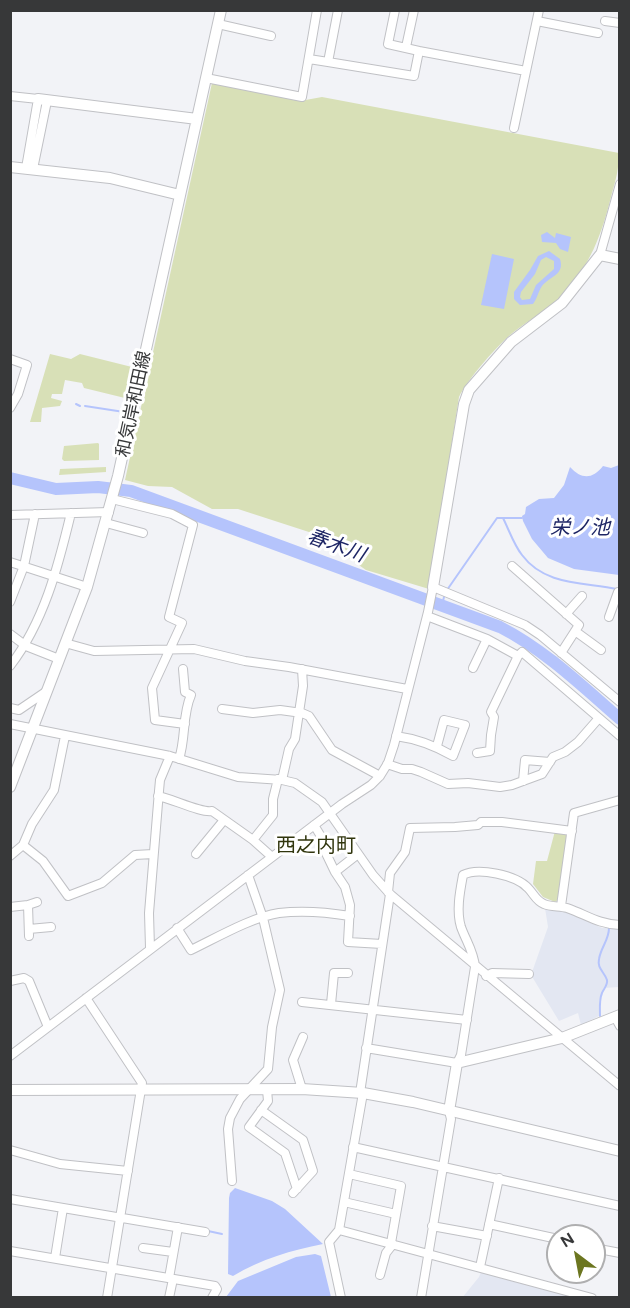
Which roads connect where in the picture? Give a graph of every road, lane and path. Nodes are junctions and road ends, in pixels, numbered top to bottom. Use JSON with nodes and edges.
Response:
{"nodes":[{"id":1,"x":221,"y":10,"type":"edge"},
{"id":2,"x":317,"y":10,"type":"edge"},
{"id":3,"x":338,"y":10,"type":"edge"},
{"id":4,"x":395,"y":10,"type":"edge"},
{"id":5,"x":414,"y":10,"type":"edge"},
{"id":6,"x":539,"y":10,"type":"edge"},
{"id":7,"x":537,"y":21,"type":"junction"},
{"id":8,"x":605,"y":21,"type":"dead end"},
{"id":9,"x":620,"y":23,"type":"edge"},
{"id":10,"x":218,"y":24,"type":"junction"},
{"id":11,"x":598,"y":33,"type":"dead end"},
{"id":12,"x":271,"y":36,"type":"dead end"},
{"id":13,"x":406,"y":47,"type":"junction"},
{"id":14,"x":419,"y":51,"type":"junction"},
{"id":15,"x":309,"y":59,"type":"junction"},
{"id":16,"x":328,"y":62,"type":"junction"},
{"id":17,"x":526,"y":71,"type":"junction"},
{"id":18,"x":206,"y":78,"type":"junction"},
{"id":19,"x":10,"y":96,"type":"edge"},
{"id":20,"x":42,"y":100,"type":"junction"},
{"id":21,"x":197,"y":119,"type":"junction"},
{"id":22,"x":514,"y":128,"type":"dead end"},
{"id":23,"x":10,"y":167,"type":"edge"},
{"id":24,"x":30,"y":169,"type":"junction"},
{"id":25,"x":620,"y":184,"type":"edge"},
{"id":26,"x":180,"y":195,"type":"junction"},
{"id":27,"x":600,"y":255,"type":"junction"},
{"id":28,"x":620,"y":259,"type":"edge"},
{"id":29,"x":10,"y":360,"type":"edge"},
{"id":30,"x":14,"y":392,"type":"edge"},
{"id":31,"x":10,"y":408,"type":"edge"},
{"id":32,"x":112,"y":498,"type":"junction"},
{"id":33,"x":109,"y":512,"type":"junction"},
{"id":34,"x":71,"y":513,"type":"junction"},
{"id":35,"x":35,"y":514,"type":"junction"},
{"id":36,"x":10,"y":515,"type":"edge"},
{"id":37,"x":106,"y":523,"type":"junction"},
{"id":38,"x":143,"y":533,"type":"dead end"},
{"id":39,"x":10,"y":562,"type":"edge"},
{"id":40,"x":24,"y":566,"type":"junction"},
{"id":41,"x":512,"y":566,"type":"dead end"},
{"id":42,"x":56,"y":575,"type":"junction"},
{"id":43,"x":87,"y":587,"type":"junction"},
{"id":44,"x":432,"y":588,"type":"junction"},
{"id":45,"x":618,"y":592,"type":"dead end"},
{"id":46,"x":582,"y":596,"type":"dead end"},
{"id":47,"x":10,"y":602,"type":"edge"},
{"id":48,"x":616,"y":605,"type":"edge"},
{"id":49,"x":428,"y":614,"type":"junction"},
{"id":50,"x":566,"y":614,"type":"junction"},
{"id":51,"x":609,"y":617,"type":"dead end"},
{"id":52,"x":575,"y":631,"type":"junction"},
{"id":53,"x":10,"y":634,"type":"edge"},
{"id":54,"x":487,"y":639,"type":"junction"},
{"id":55,"x":66,"y":643,"type":"junction"},
{"id":56,"x":26,"y":646,"type":"junction"},
{"id":57,"x":169,"y":650,"type":"junction"},
{"id":58,"x":601,"y":650,"type":"dead end"},
{"id":59,"x":561,"y":652,"type":"junction"},
{"id":60,"x":518,"y":656,"type":"junction"},
{"id":61,"x":59,"y":659,"type":"junction"},
{"id":62,"x":10,"y":666,"type":"edge"},
{"id":63,"x":473,"y":668,"type":"dead end"},
{"id":64,"x":183,"y":669,"type":"dead end"},
{"id":65,"x":302,"y":669,"type":"junction"},
{"id":66,"x":407,"y":689,"type":"junction"},
{"id":67,"x":47,"y":691,"type":"junction"},
{"id":68,"x":620,"y":702,"type":"edge"},
{"id":69,"x":10,"y":708,"type":"edge"},
{"id":70,"x":222,"y":709,"type":"dead end"},
{"id":71,"x":298,"y":712,"type":"junction"},
{"id":72,"x":599,"y":718,"type":"junction"},
{"id":73,"x":10,"y":724,"type":"edge"},
{"id":74,"x":185,"y":724,"type":"junction"},
{"id":75,"x":32,"y":729,"type":"junction"},
{"id":76,"x":617,"y":730,"type":"edge"},
{"id":77,"x":65,"y":736,"type":"junction"},
{"id":78,"x":396,"y":736,"type":"junction"},
{"id":79,"x":437,"y":746,"type":"dead end"},
{"id":80,"x":477,"y":753,"type":"dead end"},
{"id":81,"x":174,"y":757,"type":"junction"},
{"id":82,"x":550,"y":762,"type":"junction"},
{"id":83,"x":387,"y":764,"type":"junction"},
{"id":84,"x":380,"y":776,"type":"junction"},
{"id":85,"x":280,"y":779,"type":"junction"},
{"id":86,"x":524,"y":781,"type":"junction"},
{"id":87,"x":10,"y":786,"type":"edge"},
{"id":88,"x":158,"y":796,"type":"junction"},
{"id":89,"x":620,"y":800,"type":"edge"},
{"id":90,"x":330,"y":813,"type":"junction"},
{"id":91,"x":224,"y":820,"type":"junction"},
{"id":92,"x":314,"y":825,"type":"junction"},
{"id":93,"x":572,"y":831,"type":"junction"},
{"id":94,"x":253,"y":840,"type":"junction"},
{"id":95,"x":23,"y":845,"type":"junction"},
{"id":96,"x":153,"y":854,"type":"junction"},
{"id":97,"x":196,"y":854,"type":"dead end"},
{"id":98,"x":358,"y":854,"type":"junction"},
{"id":99,"x":10,"y":856,"type":"edge"},
{"id":100,"x":272,"y":857,"type":"junction"},
{"id":101,"x":336,"y":872,"type":"junction"},
{"id":102,"x":248,"y":875,"type":"junction"},
{"id":103,"x":389,"y":893,"type":"junction"},
{"id":104,"x":37,"y":902,"type":"dead end"},
{"id":105,"x":28,"y":905,"type":"junction"},
{"id":106,"x":561,"y":906,"type":"junction"},
{"id":107,"x":10,"y":907,"type":"edge"},
{"id":108,"x":350,"y":916,"type":"junction"},
{"id":109,"x":263,"y":918,"type":"junction"},
{"id":110,"x":620,"y":925,"type":"edge"},
{"id":111,"x":51,"y":927,"type":"dead end"},
{"id":112,"x":177,"y":928,"type":"junction"},
{"id":113,"x":382,"y":944,"type":"junction"},
{"id":114,"x":150,"y":948,"type":"junction"},
{"id":115,"x":475,"y":967,"type":"junction"},
{"id":116,"x":348,"y":973,"type":"dead end"},
{"id":117,"x":529,"y":974,"type":"dead end"},
{"id":118,"x":486,"y":976,"type":"junction"},
{"id":119,"x":10,"y":981,"type":"edge"},
{"id":120,"x":86,"y":998,"type":"junction"},
{"id":121,"x":302,"y":1002,"type":"dead end"},
{"id":122,"x":331,"y":1004,"type":"junction"},
{"id":123,"x":371,"y":1009,"type":"junction"},
{"id":124,"x":618,"y":1019,"type":"edge"},
{"id":125,"x":467,"y":1020,"type":"junction"},
{"id":126,"x":48,"y":1027,"type":"junction"},
{"id":127,"x":303,"y":1037,"type":"dead end"},
{"id":128,"x":562,"y":1038,"type":"junction"},
{"id":129,"x":366,"y":1048,"type":"junction"},
{"id":130,"x":10,"y":1056,"type":"edge"},
{"id":131,"x":457,"y":1063,"type":"junction"},
{"id":132,"x":620,"y":1086,"type":"edge"},
{"id":133,"x":302,"y":1089,"type":"junction"},
{"id":134,"x":10,"y":1090,"type":"edge"},
{"id":135,"x":142,"y":1090,"type":"junction"},
{"id":136,"x":249,"y":1090,"type":"junction"},
{"id":137,"x":267,"y":1090,"type":"junction"},
{"id":138,"x":361,"y":1093,"type":"junction"},
{"id":139,"x":261,"y":1110,"type":"junction"},
{"id":140,"x":449,"y":1111,"type":"junction"},
{"id":141,"x":353,"y":1147,"type":"junction"},
{"id":142,"x":10,"y":1150,"type":"edge"},
{"id":143,"x":620,"y":1151,"type":"edge"},
{"id":144,"x":442,"y":1165,"type":"junction"},
{"id":145,"x":128,"y":1171,"type":"junction"},
{"id":146,"x":349,"y":1174,"type":"junction"},
{"id":147,"x":500,"y":1178,"type":"junction"},
{"id":148,"x":232,"y":1181,"type":"dead end"},
{"id":149,"x":10,"y":1199,"type":"edge"},
{"id":150,"x":344,"y":1202,"type":"junction"},
{"id":151,"x":620,"y":1206,"type":"edge"},
{"id":152,"x":63,"y":1208,"type":"junction"},
{"id":153,"x":396,"y":1214,"type":"junction"},
{"id":154,"x":120,"y":1218,"type":"junction"},
{"id":155,"x":489,"y":1224,"type":"junction"},
{"id":156,"x":432,"y":1226,"type":"junction"},
{"id":157,"x":178,"y":1227,"type":"junction"},
{"id":158,"x":339,"y":1230,"type":"junction"},
{"id":159,"x":205,"y":1232,"type":"dead end"},
{"id":160,"x":487,"y":1236,"type":"junction"},
{"id":161,"x":546,"y":1236,"type":"edge"},
{"id":162,"x":392,"y":1243,"type":"junction"},
{"id":163,"x":143,"y":1248,"type":"dead end"},
{"id":164,"x":10,"y":1251,"type":"edge"},
{"id":165,"x":173,"y":1252,"type":"junction"},
{"id":166,"x":428,"y":1253,"type":"junction"},
{"id":167,"x":54,"y":1258,"type":"junction"},
{"id":168,"x":112,"y":1268,"type":"junction"},
{"id":169,"x":480,"y":1268,"type":"junction"},
{"id":170,"x":380,"y":1275,"type":"dead end"},
{"id":171,"x":171,"y":1278,"type":"junction"},
{"id":172,"x":107,"y":1298,"type":"edge"},
{"id":173,"x":170,"y":1298,"type":"edge"},
{"id":174,"x":212,"y":1298,"type":"edge"},
{"id":175,"x":341,"y":1298,"type":"edge"},
{"id":176,"x":422,"y":1298,"type":"edge"},
{"id":177,"x":592,"y":1298,"type":"edge"}],
"edges":[{"from":1,"to":10,"type":"street","name":"和気岸和田線"},
{"from":2,"to":15,"type":"street"},
{"from":3,"to":16,"type":"street"},
{"from":4,"to":13,"type":"street"},
{"from":5,"to":13,"type":"street"},
{"from":6,"to":7,"type":"street"},
{"from":7,"to":11,"type":"street"},
{"from":7,"to":17,"type":"street"},
{"from":8,"to":9,"type":"street"},
{"from":10,"to":12,"type":"street"},
{"from":10,"to":18,"type":"street","name":"和気岸和田線"},
{"from":13,"to":14,"type":"street"},
{"from":14,"to":16,"type":"street"},
{"from":14,"to":17,"type":"street"},
{"from":15,"to":16,"type":"street"},
{"from":15,"to":18,"type":"street"},
{"from":17,"to":22,"type":"street"},
{"from":18,"to":21,"type":"street","name":"和気岸和田線"},
{"from":19,"to":20,"type":"street"},
{"from":20,"to":21,"type":"street"},
{"from":20,"to":24,"type":"street"},
{"from":21,"to":26,"type":"street","name":"和気岸和田線"},
{"from":23,"to":24,"type":"street"},
{"from":24,"to":26,"type":"street"},
{"from":25,"to":27,"type":"street"},
{"from":26,"to":32,"type":"street","name":"和気岸和田線"},
{"from":27,"to":28,"type":"street"},
{"from":27,"to":44,"type":"street"},
{"from":29,"to":30,"type":"street"},
{"from":30,"to":31,"type":"street"},
{"from":32,"to":33,"type":"street","name":"和気岸和田線"},
{"from":32,"to":57,"type":"street"},
{"from":33,"to":34,"type":"street"},
{"from":33,"to":37,"type":"street","name":"和気岸和田線"},
{"from":34,"to":35,"type":"street"},
{"from":34,"to":42,"type":"street"},
{"from":35,"to":36,"type":"street"},
{"from":35,"to":40,"type":"street"},
{"from":37,"to":38,"type":"street"},
{"from":37,"to":43,"type":"street","name":"和気岸和田線"},
{"from":39,"to":40,"type":"street"},
{"from":40,"to":42,"type":"street"},
{"from":40,"to":47,"type":"street"},
{"from":41,"to":50,"type":"street"},
{"from":42,"to":43,"type":"street"},
{"from":42,"to":56,"type":"street"},
{"from":43,"to":55,"type":"street","name":"和気岸和田線"},
{"from":44,"to":49,"type":"street"},
{"from":44,"to":59,"type":"street"},
{"from":45,"to":48,"type":"street"},
{"from":46,"to":50,"type":"street"},
{"from":48,"to":51,"type":"street"},
{"from":49,"to":54,"type":"street"},
{"from":49,"to":66,"type":"street"},
{"from":50,"to":52,"type":"street"},
{"from":52,"to":58,"type":"street"},
{"from":52,"to":59,"type":"street"},
{"from":53,"to":56,"type":"street"},
{"from":54,"to":60,"type":"street"},
{"from":54,"to":63,"type":"street"},
{"from":55,"to":57,"type":"street"},
{"from":55,"to":61,"type":"street","name":"和気岸和田線"},
{"from":56,"to":61,"type":"street"},
{"from":56,"to":62,"type":"street"},
{"from":57,"to":65,"type":"street"},
{"from":57,"to":74,"type":"street"},
{"from":59,"to":68,"type":"street"},
{"from":60,"to":72,"type":"street"},
{"from":60,"to":80,"type":"street"},
{"from":61,"to":67,"type":"street","name":"和気岸和田線"},
{"from":64,"to":74,"type":"street"},
{"from":65,"to":66,"type":"street"},
{"from":65,"to":71,"type":"street"},
{"from":66,"to":78,"type":"street"},
{"from":67,"to":69,"type":"street"},
{"from":67,"to":75,"type":"street","name":"和気岸和田線"},
{"from":70,"to":71,"type":"street"},
{"from":71,"to":84,"type":"street"},
{"from":71,"to":85,"type":"street"},
{"from":72,"to":76,"type":"street"},
{"from":72,"to":82,"type":"street"},
{"from":73,"to":75,"type":"street"},
{"from":74,"to":81,"type":"street"},
{"from":75,"to":77,"type":"street"},
{"from":75,"to":87,"type":"street","name":"和気岸和田線"},
{"from":77,"to":81,"type":"street"},
{"from":77,"to":95,"type":"street"},
{"from":78,"to":79,"type":"street"},
{"from":78,"to":83,"type":"street"},
{"from":81,"to":85,"type":"street"},
{"from":81,"to":88,"type":"street"},
{"from":82,"to":86,"type":"street"},
{"from":82,"to":86,"type":"street"},
{"from":83,"to":84,"type":"street"},
{"from":83,"to":86,"type":"street"},
{"from":84,"to":90,"type":"street"},
{"from":85,"to":90,"type":"street"},
{"from":85,"to":94,"type":"street"},
{"from":88,"to":91,"type":"street"},
{"from":88,"to":96,"type":"street"},
{"from":89,"to":93,"type":"street"},
{"from":90,"to":92,"type":"street"},
{"from":90,"to":98,"type":"street"},
{"from":91,"to":94,"type":"street"},
{"from":91,"to":97,"type":"street"},
{"from":92,"to":100,"type":"street"},
{"from":92,"to":101,"type":"street"},
{"from":93,"to":103,"type":"street"},
{"from":93,"to":106,"type":"street"},
{"from":94,"to":100,"type":"street"},
{"from":95,"to":96,"type":"street"},
{"from":95,"to":99,"type":"street"},
{"from":96,"to":114,"type":"street"},
{"from":98,"to":101,"type":"street"},
{"from":98,"to":103,"type":"street"},
{"from":100,"to":102,"type":"street"},
{"from":101,"to":108,"type":"street"},
{"from":102,"to":109,"type":"street"},
{"from":102,"to":112,"type":"street"},
{"from":103,"to":113,"type":"street"},
{"from":103,"to":115,"type":"street"},
{"from":104,"to":105,"type":"street"},
{"from":105,"to":107,"type":"street"},
{"from":105,"to":111,"type":"street"},
{"from":106,"to":110,"type":"street"},
{"from":106,"to":115,"type":"street"},
{"from":108,"to":109,"type":"street"},
{"from":108,"to":113,"type":"street"},
{"from":109,"to":112,"type":"street"},
{"from":109,"to":136,"type":"street"},
{"from":112,"to":114,"type":"street"},
{"from":113,"to":123,"type":"street"},
{"from":114,"to":120,"type":"street"},
{"from":115,"to":118,"type":"street"},
{"from":115,"to":125,"type":"street"},
{"from":116,"to":122,"type":"street"},
{"from":117,"to":118,"type":"street"},
{"from":118,"to":128,"type":"street"},
{"from":119,"to":126,"type":"street"},
{"from":120,"to":126,"type":"street"},
{"from":120,"to":135,"type":"street"},
{"from":121,"to":122,"type":"street"},
{"from":122,"to":123,"type":"street"},
{"from":123,"to":125,"type":"street"},
{"from":123,"to":129,"type":"street"},
{"from":124,"to":128,"type":"street"},
{"from":125,"to":131,"type":"street"},
{"from":126,"to":130,"type":"street"},
{"from":127,"to":133,"type":"street"},
{"from":128,"to":131,"type":"street"},
{"from":128,"to":132,"type":"street"},
{"from":129,"to":131,"type":"street"},
{"from":129,"to":138,"type":"street"},
{"from":131,"to":140,"type":"street"},
{"from":133,"to":137,"type":"street"},
{"from":133,"to":138,"type":"street"},
{"from":134,"to":135,"type":"street"},
{"from":135,"to":136,"type":"street"},
{"from":135,"to":145,"type":"street"},
{"from":136,"to":137,"type":"street"},
{"from":136,"to":148,"type":"street"},
{"from":137,"to":139,"type":"street"},
{"from":138,"to":140,"type":"street"},
{"from":138,"to":141,"type":"street"},
{"from":139,"to":139,"type":"street"},
{"from":140,"to":143,"type":"street"},
{"from":140,"to":144,"type":"street"},
{"from":141,"to":144,"type":"street"},
{"from":141,"to":146,"type":"street"},
{"from":142,"to":145,"type":"street"},
{"from":144,"to":147,"type":"street"},
{"from":144,"to":156,"type":"street"},
{"from":145,"to":154,"type":"street"},
{"from":146,"to":150,"type":"street"},
{"from":146,"to":153,"type":"street"},
{"from":147,"to":151,"type":"street"},
{"from":147,"to":155,"type":"street"},
{"from":149,"to":152,"type":"street"},
{"from":150,"to":153,"type":"street"},
{"from":150,"to":158,"type":"street"},
{"from":152,"to":154,"type":"street"},
{"from":152,"to":167,"type":"street"},
{"from":153,"to":162,"type":"street"},
{"from":154,"to":157,"type":"street"},
{"from":154,"to":168,"type":"street"},
{"from":155,"to":160,"type":"street"},
{"from":155,"to":161,"type":"street"},
{"from":156,"to":160,"type":"street"},
{"from":156,"to":166,"type":"street"},
{"from":157,"to":159,"type":"street"},
{"from":157,"to":165,"type":"street"},
{"from":158,"to":162,"type":"street"},
{"from":158,"to":175,"type":"street"},
{"from":160,"to":169,"type":"street"},
{"from":162,"to":166,"type":"street"},
{"from":162,"to":170,"type":"street"},
{"from":163,"to":165,"type":"street"},
{"from":164,"to":167,"type":"street"},
{"from":165,"to":171,"type":"street"},
{"from":166,"to":169,"type":"street"},
{"from":166,"to":176,"type":"street"},
{"from":167,"to":168,"type":"street"},
{"from":168,"to":171,"type":"street"},
{"from":168,"to":172,"type":"street"},
{"from":169,"to":177,"type":"street"},
{"from":171,"to":173,"type":"street"},
{"from":171,"to":174,"type":"street"}]}
